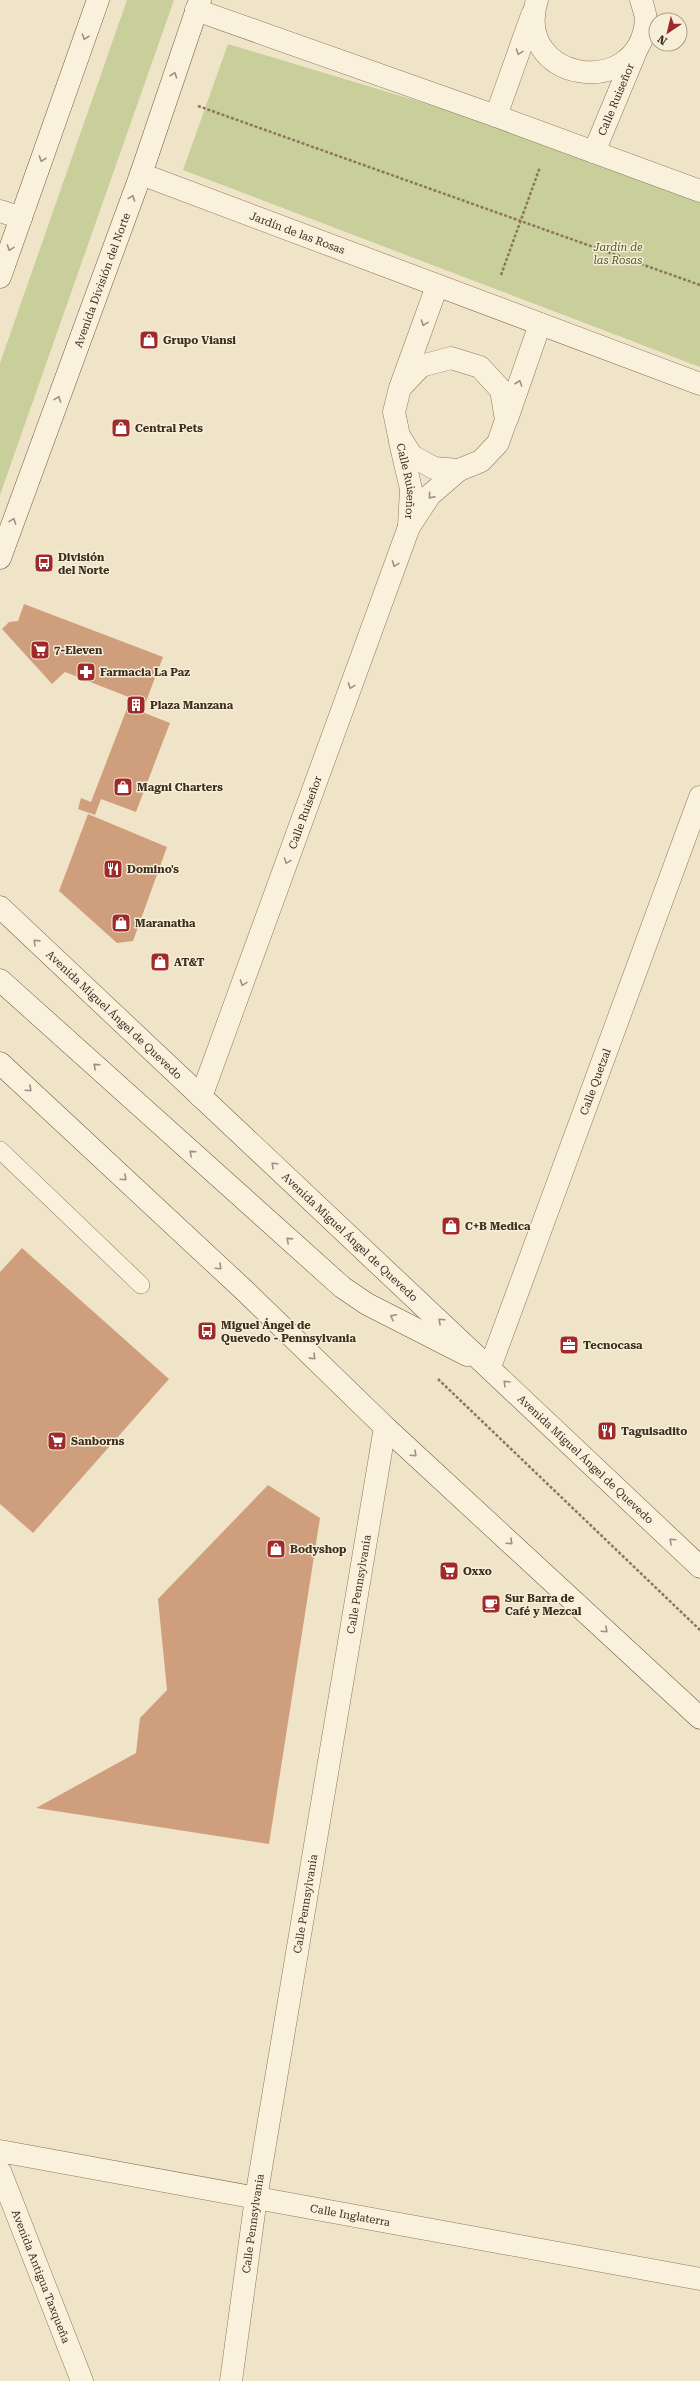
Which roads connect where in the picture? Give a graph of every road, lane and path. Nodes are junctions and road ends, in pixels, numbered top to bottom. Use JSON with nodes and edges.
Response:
{"nodes":[{"id":1,"x":98,"y":0,"type":"edge"},
{"id":2,"x":641,"y":0,"type":"edge"},
{"id":3,"x":198,"y":5,"type":"edge"},
{"id":4,"x":535,"y":8,"type":"edge"},
{"id":5,"x":638,"y":47,"type":"junction"},
{"id":6,"x":167,"y":96,"type":"junction"},
{"id":7,"x":496,"y":116,"type":"junction"},
{"id":8,"x":551,"y":136,"type":"junction"},
{"id":9,"x":594,"y":152,"type":"junction"},
{"id":10,"x":141,"y":174,"type":"junction"},
{"id":11,"x":700,"y":191,"type":"edge"},
{"id":12,"x":0,"y":211,"type":"edge"},
{"id":13,"x":21,"y":218,"type":"junction"},
{"id":14,"x":522,"y":221,"type":"junction"},
{"id":15,"x":0,"y":277,"type":"edge"},
{"id":16,"x":700,"y":285,"type":"edge"},
{"id":17,"x":437,"y":286,"type":"junction"},
{"id":18,"x":489,"y":305,"type":"junction"},
{"id":19,"x":540,"y":324,"type":"junction"},
{"id":20,"x":700,"y":384,"type":"edge"},
{"id":21,"x":400,"y":388,"type":"junction"},
{"id":22,"x":506,"y":420,"type":"junction"},
{"id":23,"x":398,"y":436,"type":"junction"},
{"id":24,"x":458,"y":470,"type":"junction"},
{"id":25,"x":409,"y":527,"type":"junction"},
{"id":26,"x":0,"y":558,"type":"edge"},
{"id":27,"x":700,"y":798,"type":"edge"},
{"id":28,"x":0,"y":906,"type":"edge"},
{"id":29,"x":0,"y":980,"type":"edge"},
{"id":30,"x":0,"y":1063,"type":"edge"},
{"id":31,"x":201,"y":1097,"type":"junction"},
{"id":32,"x":0,"y":1150,"type":"edge"},
{"id":33,"x":140,"y":1285,"type":"dead end"},
{"id":34,"x":490,"y":1367,"type":"junction"},
{"id":35,"x":436,"y":1376,"type":"dead end"},
{"id":36,"x":385,"y":1427,"type":"junction"},
{"id":37,"x":700,"y":1567,"type":"edge"},
{"id":38,"x":700,"y":1630,"type":"edge"},
{"id":39,"x":700,"y":1718,"type":"edge"},
{"id":40,"x":0,"y":2151,"type":"edge"},
{"id":41,"x":0,"y":2171,"type":"edge"},
{"id":42,"x":256,"y":2198,"type":"junction"},
{"id":43,"x":700,"y":2279,"type":"edge"},
{"id":44,"x":82,"y":2381,"type":"edge"},
{"id":45,"x":231,"y":2381,"type":"edge"}],
"edges":[{"from":1,"to":13,"type":"street","one_way":true},
{"from":2,"to":5,"type":"street","name":"Calle Ruiseñor"},
{"from":6,"to":3,"type":"street","name":"Avenida División del Norte","one_way":true},
{"from":3,"to":7,"type":"street"},
{"from":4,"to":5,"type":"street"},
{"from":4,"to":7,"type":"street","one_way":true},
{"from":5,"to":9,"type":"street","name":"Calle Ruiseñor"},
{"from":6,"to":10,"type":"street","name":"Avenida División del Norte"},
{"from":6,"to":14,"type":"path"},
{"from":7,"to":8,"type":"street"},
{"from":8,"to":9,"type":"street"},
{"from":8,"to":14,"type":"path"},
{"from":9,"to":11,"type":"street"},
{"from":10,"to":17,"type":"street","name":"Jardín de las Rosas"},
{"from":26,"to":10,"type":"street","name":"Avenida División del Norte","one_way":true},
{"from":12,"to":13,"type":"street"},
{"from":13,"to":15,"type":"street","one_way":true},
{"from":14,"to":16,"type":"path"},
{"from":14,"to":18,"type":"path"},
{"from":17,"to":18,"type":"street","name":"Jardín de las Rosas"},
{"from":17,"to":21,"type":"street","one_way":true},
{"from":18,"to":19,"type":"street","name":"Jardín de las Rosas"},
{"from":19,"to":20,"type":"street","name":"Jardín de las Rosas"},
{"from":22,"to":19,"type":"street","one_way":true},
{"from":21,"to":22,"type":"street"},
{"from":21,"to":23,"type":"street"},
{"from":22,"to":24,"type":"street"},
{"from":23,"to":24,"type":"street"},
{"from":23,"to":25,"type":"street","name":"Calle Ruiseñor"},
{"from":24,"to":25,"type":"street","name":"Calle Ruiseñor","one_way":true},
{"from":25,"to":31,"type":"street","name":"Calle Ruiseñor","one_way":true},
{"from":27,"to":34,"type":"street","name":"Calle Quetzal"},
{"from":31,"to":28,"type":"street","name":"Avenida Miguel Ángel de Quevedo","one_way":true},
{"from":34,"to":29,"type":"street","one_way":true},
{"from":30,"to":36,"type":"street","one_way":true},
{"from":34,"to":31,"type":"street","name":"Avenida Miguel Ángel de Quevedo","one_way":true},
{"from":32,"to":33,"type":"lane"},
{"from":37,"to":34,"type":"street","name":"Avenida Miguel Ángel de Quevedo","one_way":true},
{"from":35,"to":38,"type":"path"},
{"from":36,"to":39,"type":"street","one_way":true},
{"from":36,"to":42,"type":"street","name":"Calle Pennsylvania"},
{"from":40,"to":42,"type":"street","name":"Calle Inglaterra"},
{"from":41,"to":44,"type":"street","name":"Avenida Antigua Taxqueña"},
{"from":42,"to":43,"type":"street","name":"Calle Inglaterra"},
{"from":42,"to":45,"type":"street","name":"Calle Pennsylvania"}]}
